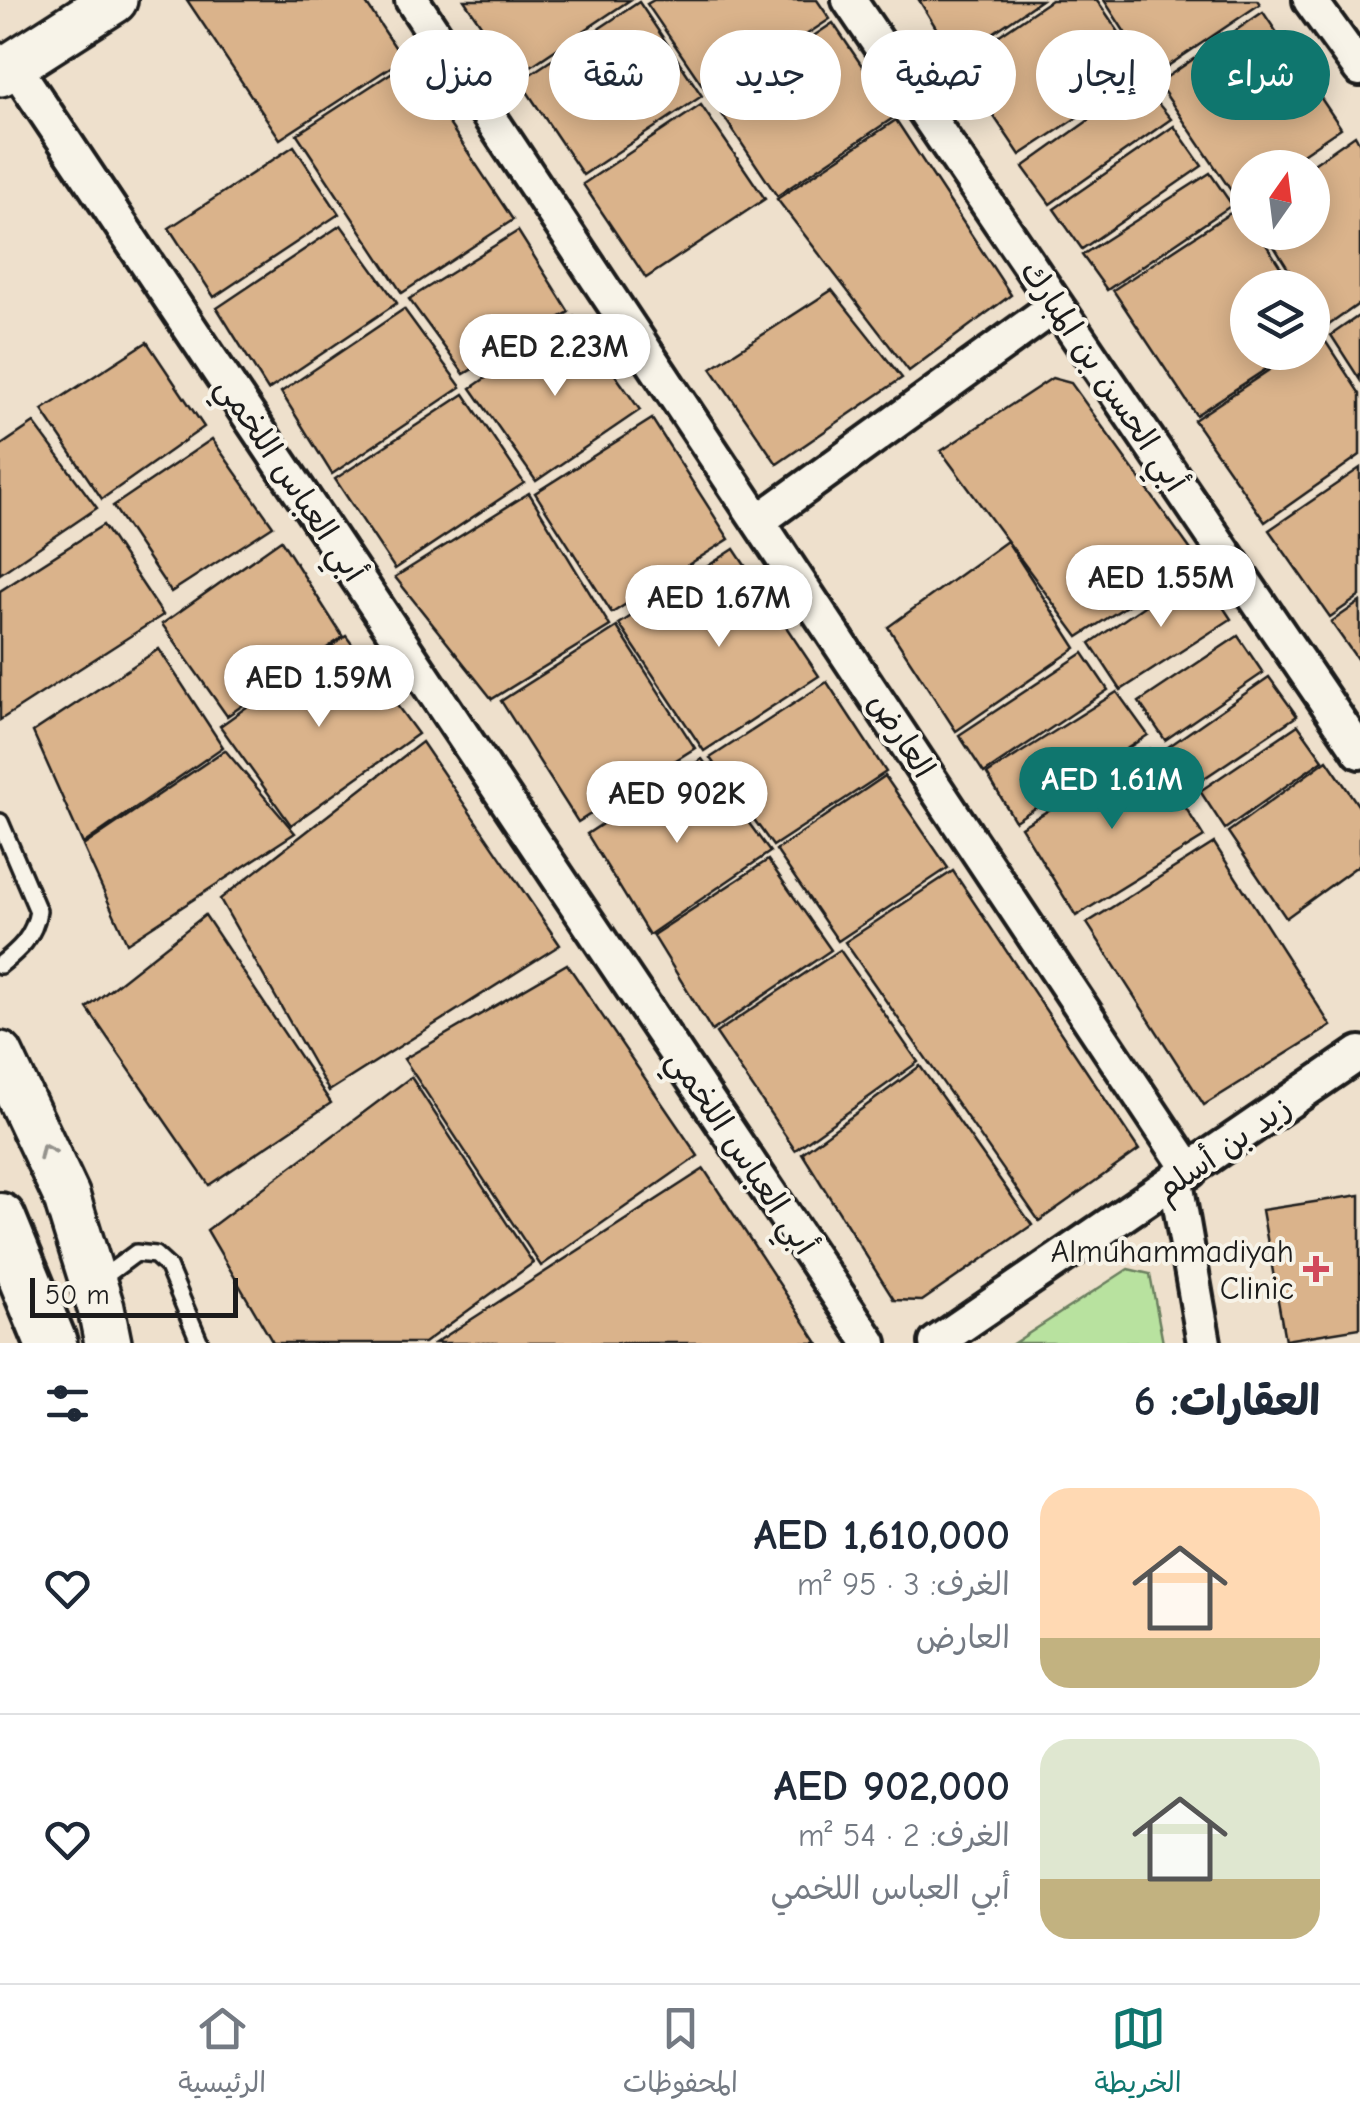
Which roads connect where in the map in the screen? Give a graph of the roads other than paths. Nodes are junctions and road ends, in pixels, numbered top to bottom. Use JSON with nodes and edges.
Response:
{"nodes":[{"id":1,"x":114,"y":0,"type":"edge"},
{"id":2,"x":412,"y":0,"type":"edge"},
{"id":3,"x":850,"y":0,"type":"edge"},
{"id":4,"x":1310,"y":0,"type":"edge"},
{"id":5,"x":7,"y":69,"type":"edge"},
{"id":6,"x":1360,"y":69,"type":"edge"},
{"id":7,"x":1056,"y":306,"type":"junction"},
{"id":8,"x":760,"y":520,"type":"junction"},
{"id":9,"x":1360,"y":752,"type":"edge"},
{"id":10,"x":0,"y":822,"type":"edge"},
{"id":11,"x":0,"y":966,"type":"edge"},
{"id":12,"x":1360,"y":1054,"type":"edge"},
{"id":13,"x":0,"y":1055,"type":"edge"},
{"id":14,"x":1183,"y":1176,"type":"junction"},
{"id":15,"x":66,"y":1195,"type":"junction"},
{"id":16,"x":0,"y":1219,"type":"edge"},
{"id":17,"x":109,"y":1273,"type":"junction"},
{"id":18,"x":52,"y":1343,"type":"edge"},
{"id":19,"x":108,"y":1343,"type":"edge"},
{"id":20,"x":137,"y":1343,"type":"edge"},
{"id":21,"x":200,"y":1343,"type":"edge"},
{"id":22,"x":870,"y":1343,"type":"edge"},
{"id":23,"x":936,"y":1343,"type":"edge"},
{"id":24,"x":1204,"y":1343,"type":"edge"}],
"edges":[{"from":1,"to":5,"type":"main road"},
{"from":2,"to":8,"type":"street","name":"العارض"},
{"from":3,"to":7,"type":"street","name":"أبي الحسن بن المبارك"},
{"from":4,"to":6,"type":"street"},
{"from":5,"to":22,"type":"street","name":"أبي العباس اللخمي"},
{"from":7,"to":8,"type":"street"},
{"from":7,"to":9,"type":"street","name":"أبي الحسن بن المبارك"},
{"from":8,"to":14,"type":"street","name":"العارض"},
{"from":10,"to":11,"type":"lane"},
{"from":12,"to":14,"type":"street","name":"زيد بن أسلم"},
{"from":15,"to":13,"type":"main road","one_way":true},
{"from":14,"to":23,"type":"street","name":"زيد بن أسلم"},
{"from":14,"to":24,"type":"street"},
{"from":15,"to":17,"type":"main road"},
{"from":15,"to":19,"type":"main road"},
{"from":16,"to":18,"type":"main road"},
{"from":17,"to":20,"type":"main road"},
{"from":17,"to":21,"type":"lane"}]}
